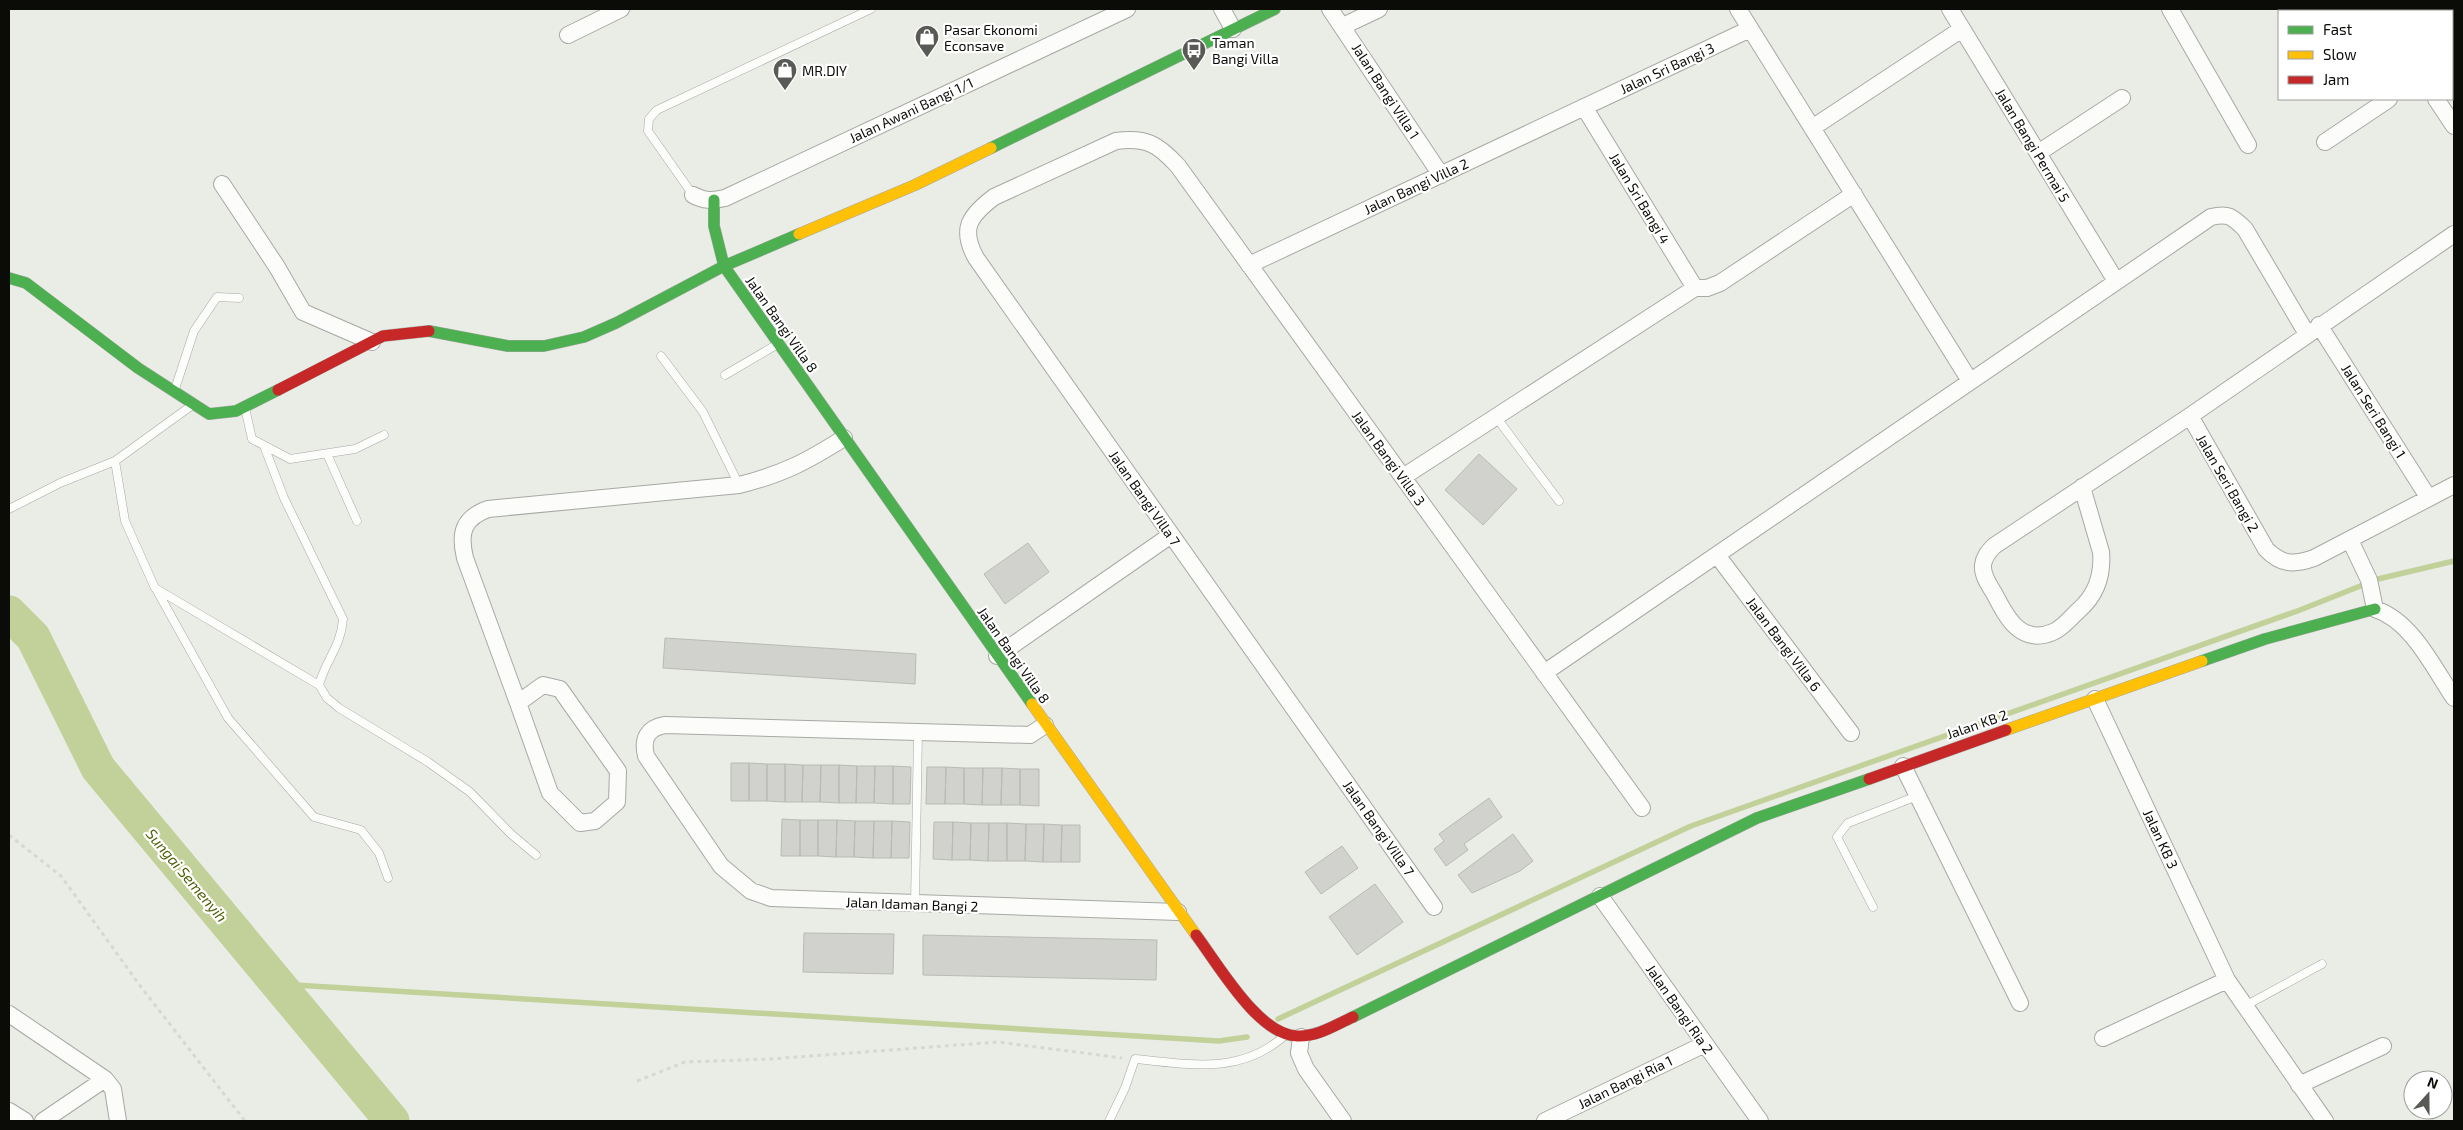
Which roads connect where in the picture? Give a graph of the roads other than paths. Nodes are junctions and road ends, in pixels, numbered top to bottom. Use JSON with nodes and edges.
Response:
{"nodes":[{"id":1,"x":621,"y":9,"type":"edge"},
{"id":2,"x":871,"y":9,"type":"edge"},
{"id":3,"x":1127,"y":9,"type":"edge"},
{"id":4,"x":1222,"y":9,"type":"edge"},
{"id":5,"x":1275,"y":9,"type":"edge"},
{"id":6,"x":1330,"y":9,"type":"edge"},
{"id":7,"x":1379,"y":9,"type":"edge"},
{"id":8,"x":1738,"y":9,"type":"edge"},
{"id":9,"x":1950,"y":9,"type":"edge"},
{"id":10,"x":2170,"y":9,"type":"edge"},
{"id":11,"x":1343,"y":26,"type":"junction"},
{"id":12,"x":1233,"y":29,"type":"junction"},
{"id":13,"x":1750,"y":29,"type":"junction"},
{"id":14,"x":1962,"y":29,"type":"junction"},
{"id":15,"x":568,"y":35,"type":"dead end"},
{"id":16,"x":2122,"y":98,"type":"dead end"},
{"id":17,"x":2387,"y":100,"type":"edge"},
{"id":18,"x":2437,"y":100,"type":"edge"},
{"id":19,"x":1584,"y":107,"type":"junction"},
{"id":20,"x":2454,"y":126,"type":"edge"},
{"id":21,"x":1812,"y":128,"type":"junction"},
{"id":22,"x":1116,"y":141,"type":"joint"},
{"id":23,"x":2325,"y":142,"type":"dead end"},
{"id":24,"x":2248,"y":145,"type":"dead end"},
{"id":25,"x":2038,"y":153,"type":"junction"},
{"id":26,"x":1441,"y":175,"type":"junction"},
{"id":27,"x":222,"y":184,"type":"dead end"},
{"id":28,"x":693,"y":194,"type":"joint"},
{"id":29,"x":1854,"y":194,"type":"junction"},
{"id":30,"x":714,"y":200,"type":"junction"},
{"id":31,"x":2454,"y":234,"type":"edge"},
{"id":32,"x":1249,"y":265,"type":"junction"},
{"id":33,"x":724,"y":266,"type":"junction"},
{"id":34,"x":9,"y":278,"type":"edge"},
{"id":35,"x":2116,"y":281,"type":"junction"},
{"id":36,"x":1695,"y":288,"type":"junction"},
{"id":37,"x":239,"y":298,"type":"dead end"},
{"id":38,"x":2313,"y":330,"type":"junction"},
{"id":39,"x":372,"y":342,"type":"junction"},
{"id":40,"x":778,"y":344,"type":"junction"},
{"id":41,"x":661,"y":356,"type":"dead end"},
{"id":42,"x":725,"y":375,"type":"dead end"},
{"id":43,"x":1970,"y":381,"type":"junction"},
{"id":44,"x":174,"y":391,"type":"junction"},
{"id":45,"x":194,"y":404,"type":"junction"},
{"id":46,"x":244,"y":406,"type":"junction"},
{"id":47,"x":2190,"y":416,"type":"junction"},
{"id":48,"x":1496,"y":417,"type":"junction"},
{"id":49,"x":384,"y":435,"type":"dead end"},
{"id":50,"x":844,"y":438,"type":"junction"},
{"id":51,"x":264,"y":446,"type":"junction"},
{"id":52,"x":327,"y":454,"type":"junction"},
{"id":53,"x":115,"y":461,"type":"junction"},
{"id":54,"x":1403,"y":477,"type":"junction"},
{"id":55,"x":739,"y":485,"type":"junction"},
{"id":56,"x":2454,"y":485,"type":"edge"},
{"id":57,"x":2082,"y":487,"type":"junction"},
{"id":58,"x":2428,"y":497,"type":"junction"},
{"id":59,"x":1559,"y":501,"type":"dead end"},
{"id":60,"x":9,"y":509,"type":"edge"},
{"id":61,"x":358,"y":521,"type":"dead end"},
{"id":62,"x":1171,"y":535,"type":"junction"},
{"id":63,"x":2350,"y":540,"type":"junction"},
{"id":64,"x":1717,"y":554,"type":"junction"},
{"id":65,"x":155,"y":588,"type":"junction"},
{"id":66,"x":2375,"y":609,"type":"junction"},
{"id":67,"x":997,"y":656,"type":"junction"},
{"id":68,"x":1544,"y":673,"type":"junction"},
{"id":69,"x":319,"y":685,"type":"junction"},
{"id":70,"x":2095,"y":698,"type":"junction"},
{"id":71,"x":2454,"y":698,"type":"edge"},
{"id":72,"x":518,"y":703,"type":"junction"},
{"id":73,"x":1045,"y":725,"type":"junction"},
{"id":74,"x":918,"y":732,"type":"junction"},
{"id":75,"x":1851,"y":733,"type":"dead end"},
{"id":76,"x":1903,"y":766,"type":"junction"},
{"id":77,"x":1918,"y":796,"type":"junction"},
{"id":78,"x":1642,"y":808,"type":"dead end"},
{"id":79,"x":536,"y":855,"type":"dead end"},
{"id":80,"x":388,"y":878,"type":"dead end"},
{"id":81,"x":1600,"y":896,"type":"junction"},
{"id":82,"x":915,"y":904,"type":"junction"},
{"id":83,"x":1434,"y":907,"type":"dead end"},
{"id":84,"x":1872,"y":907,"type":"dead end"},
{"id":85,"x":1178,"y":912,"type":"junction"},
{"id":86,"x":2322,"y":964,"type":"dead end"},
{"id":87,"x":2227,"y":980,"type":"junction"},
{"id":88,"x":2020,"y":1003,"type":"dead end"},
{"id":89,"x":2245,"y":1006,"type":"junction"},
{"id":90,"x":9,"y":1014,"type":"edge"},
{"id":91,"x":1293,"y":1037,"type":"junction"},
{"id":92,"x":2103,"y":1038,"type":"dead end"},
{"id":93,"x":1705,"y":1044,"type":"junction"},
{"id":94,"x":2383,"y":1046,"type":"dead end"},
{"id":95,"x":105,"y":1079,"type":"junction"},
{"id":96,"x":2299,"y":1085,"type":"junction"},
{"id":97,"x":9,"y":1111,"type":"edge"},
{"id":98,"x":25,"y":1121,"type":"edge"},
{"id":99,"x":43,"y":1121,"type":"edge"},
{"id":100,"x":118,"y":1121,"type":"edge"},
{"id":101,"x":1109,"y":1121,"type":"edge"},
{"id":102,"x":1343,"y":1121,"type":"edge"},
{"id":103,"x":1545,"y":1121,"type":"edge"},
{"id":104,"x":1760,"y":1121,"type":"edge"},
{"id":105,"x":2324,"y":1121,"type":"edge"}],
"edges":[{"from":1,"to":15,"type":"street"},
{"from":2,"to":28,"type":"lane"},
{"from":3,"to":30,"type":"street","name":"Jalan Awani Bangi 1/1"},
{"from":4,"to":12,"type":"street"},
{"from":5,"to":12,"type":"street"},
{"from":6,"to":11,"type":"street","name":"Jalan Bangi Villa 1"},
{"from":7,"to":11,"type":"street"},
{"from":8,"to":13,"type":"street"},
{"from":9,"to":14,"type":"street","name":"Jalan Bangi Permai 5"},
{"from":10,"to":24,"type":"street"},
{"from":11,"to":26,"type":"street","name":"Jalan Bangi Villa 1"},
{"from":12,"to":33,"type":"street"},
{"from":13,"to":19,"type":"street","name":"Jalan Sri Bangi 3"},
{"from":13,"to":21,"type":"street"},
{"from":14,"to":21,"type":"street"},
{"from":14,"to":25,"type":"street","name":"Jalan Bangi Permai 5"},
{"from":16,"to":25,"type":"street"},
{"from":17,"to":23,"type":"street"},
{"from":18,"to":20,"type":"street"},
{"from":19,"to":26,"type":"street","name":"Jalan Bangi Villa 2"},
{"from":19,"to":36,"type":"street","name":"Jalan Sri Bangi 4"},
{"from":21,"to":29,"type":"street"},
{"from":22,"to":32,"type":"street","name":"Jalan Bangi Villa 3"},
{"from":22,"to":62,"type":"street","name":"Jalan Bangi Villa 7"},
{"from":25,"to":35,"type":"street","name":"Jalan Bangi Permai 5"},
{"from":26,"to":32,"type":"street","name":"Jalan Bangi Villa 2"},
{"from":27,"to":39,"type":"street"},
{"from":28,"to":30,"type":"street"},
{"from":29,"to":36,"type":"street"},
{"from":29,"to":43,"type":"street"},
{"from":30,"to":33,"type":"street"},
{"from":31,"to":38,"type":"street"},
{"from":32,"to":54,"type":"street","name":"Jalan Bangi Villa 3"},
{"from":33,"to":39,"type":"street"},
{"from":33,"to":40,"type":"street","name":"Jalan Bangi Villa 8"},
{"from":34,"to":44,"type":"street"},
{"from":35,"to":38,"type":"street","name":"Jalan Seri Bangi 1"},
{"from":35,"to":43,"type":"street","name":"Jalan Seri Bangi 1"},
{"from":36,"to":48,"type":"street"},
{"from":37,"to":44,"type":"lane"},
{"from":38,"to":47,"type":"street"},
{"from":38,"to":58,"type":"street","name":"Jalan Seri Bangi 1"},
{"from":39,"to":46,"type":"street"},
{"from":40,"to":42,"type":"lane"},
{"from":40,"to":50,"type":"street","name":"Jalan Bangi Villa 8"},
{"from":41,"to":55,"type":"lane"},
{"from":43,"to":64,"type":"street","name":"Jalan Seri Bangi 1"},
{"from":44,"to":45,"type":"street"},
{"from":45,"to":46,"type":"street"},
{"from":45,"to":53,"type":"lane"},
{"from":46,"to":51,"type":"lane"},
{"from":47,"to":57,"type":"street"},
{"from":47,"to":63,"type":"street","name":"Jalan Seri Bangi 2"},
{"from":48,"to":54,"type":"street"},
{"from":48,"to":59,"type":"lane"},
{"from":49,"to":52,"type":"lane"},
{"from":50,"to":55,"type":"street"},
{"from":50,"to":67,"type":"street","name":"Jalan Bangi Villa 8"},
{"from":51,"to":52,"type":"lane"},
{"from":51,"to":69,"type":"lane"},
{"from":52,"to":61,"type":"lane"},
{"from":53,"to":60,"type":"lane"},
{"from":53,"to":65,"type":"lane"},
{"from":54,"to":68,"type":"street","name":"Jalan Bangi Villa 3"},
{"from":55,"to":72,"type":"street"},
{"from":56,"to":58,"type":"street"},
{"from":57,"to":57,"type":"street"},
{"from":58,"to":63,"type":"street"},
{"from":62,"to":67,"type":"street"},
{"from":62,"to":83,"type":"street","name":"Jalan Bangi Villa 7"},
{"from":63,"to":66,"type":"street"},
{"from":64,"to":68,"type":"street","name":"Jalan Seri Bangi 1"},
{"from":64,"to":75,"type":"street","name":"Jalan Bangi Villa 6"},
{"from":65,"to":69,"type":"lane"},
{"from":65,"to":80,"type":"lane"},
{"from":66,"to":70,"type":"street","name":"Jalan KB 2"},
{"from":66,"to":71,"type":"street"},
{"from":67,"to":73,"type":"street","name":"Jalan Bangi Villa 8"},
{"from":68,"to":78,"type":"street","name":"Jalan Bangi Villa 3"},
{"from":69,"to":79,"type":"lane"},
{"from":70,"to":76,"type":"street","name":"Jalan KB 2"},
{"from":70,"to":87,"type":"street","name":"Jalan KB 3"},
{"from":72,"to":72,"type":"street"},
{"from":73,"to":74,"type":"street"},
{"from":73,"to":85,"type":"street","name":"Jalan Bangi Villa 8"},
{"from":74,"to":82,"type":"lane"},
{"from":74,"to":82,"type":"street","name":"Jalan Idaman Bangi 2"},
{"from":76,"to":77,"type":"street"},
{"from":76,"to":81,"type":"street","name":"Jalan KB 2"},
{"from":77,"to":84,"type":"lane"},
{"from":77,"to":88,"type":"street"},
{"from":81,"to":91,"type":"street","name":"Jalan KB 2"},
{"from":81,"to":93,"type":"street","name":"Jalan Bangi Ria 2"},
{"from":82,"to":85,"type":"street","name":"Jalan Idaman Bangi 2"},
{"from":85,"to":91,"type":"street","name":"Jalan Bangi Villa 8"},
{"from":86,"to":89,"type":"lane"},
{"from":87,"to":89,"type":"street","name":"Jalan KB 3"},
{"from":87,"to":92,"type":"street"},
{"from":89,"to":96,"type":"street","name":"Jalan KB 3"},
{"from":90,"to":95,"type":"street"},
{"from":91,"to":101,"type":"lane"},
{"from":91,"to":102,"type":"street"},
{"from":93,"to":103,"type":"street","name":"Jalan Bangi Ria 1"},
{"from":93,"to":104,"type":"street","name":"Jalan Bangi Ria 2"},
{"from":94,"to":96,"type":"street"},
{"from":95,"to":99,"type":"street"},
{"from":95,"to":100,"type":"street"},
{"from":96,"to":105,"type":"street","name":"Jalan KB 3"},
{"from":97,"to":98,"type":"street"}]}
